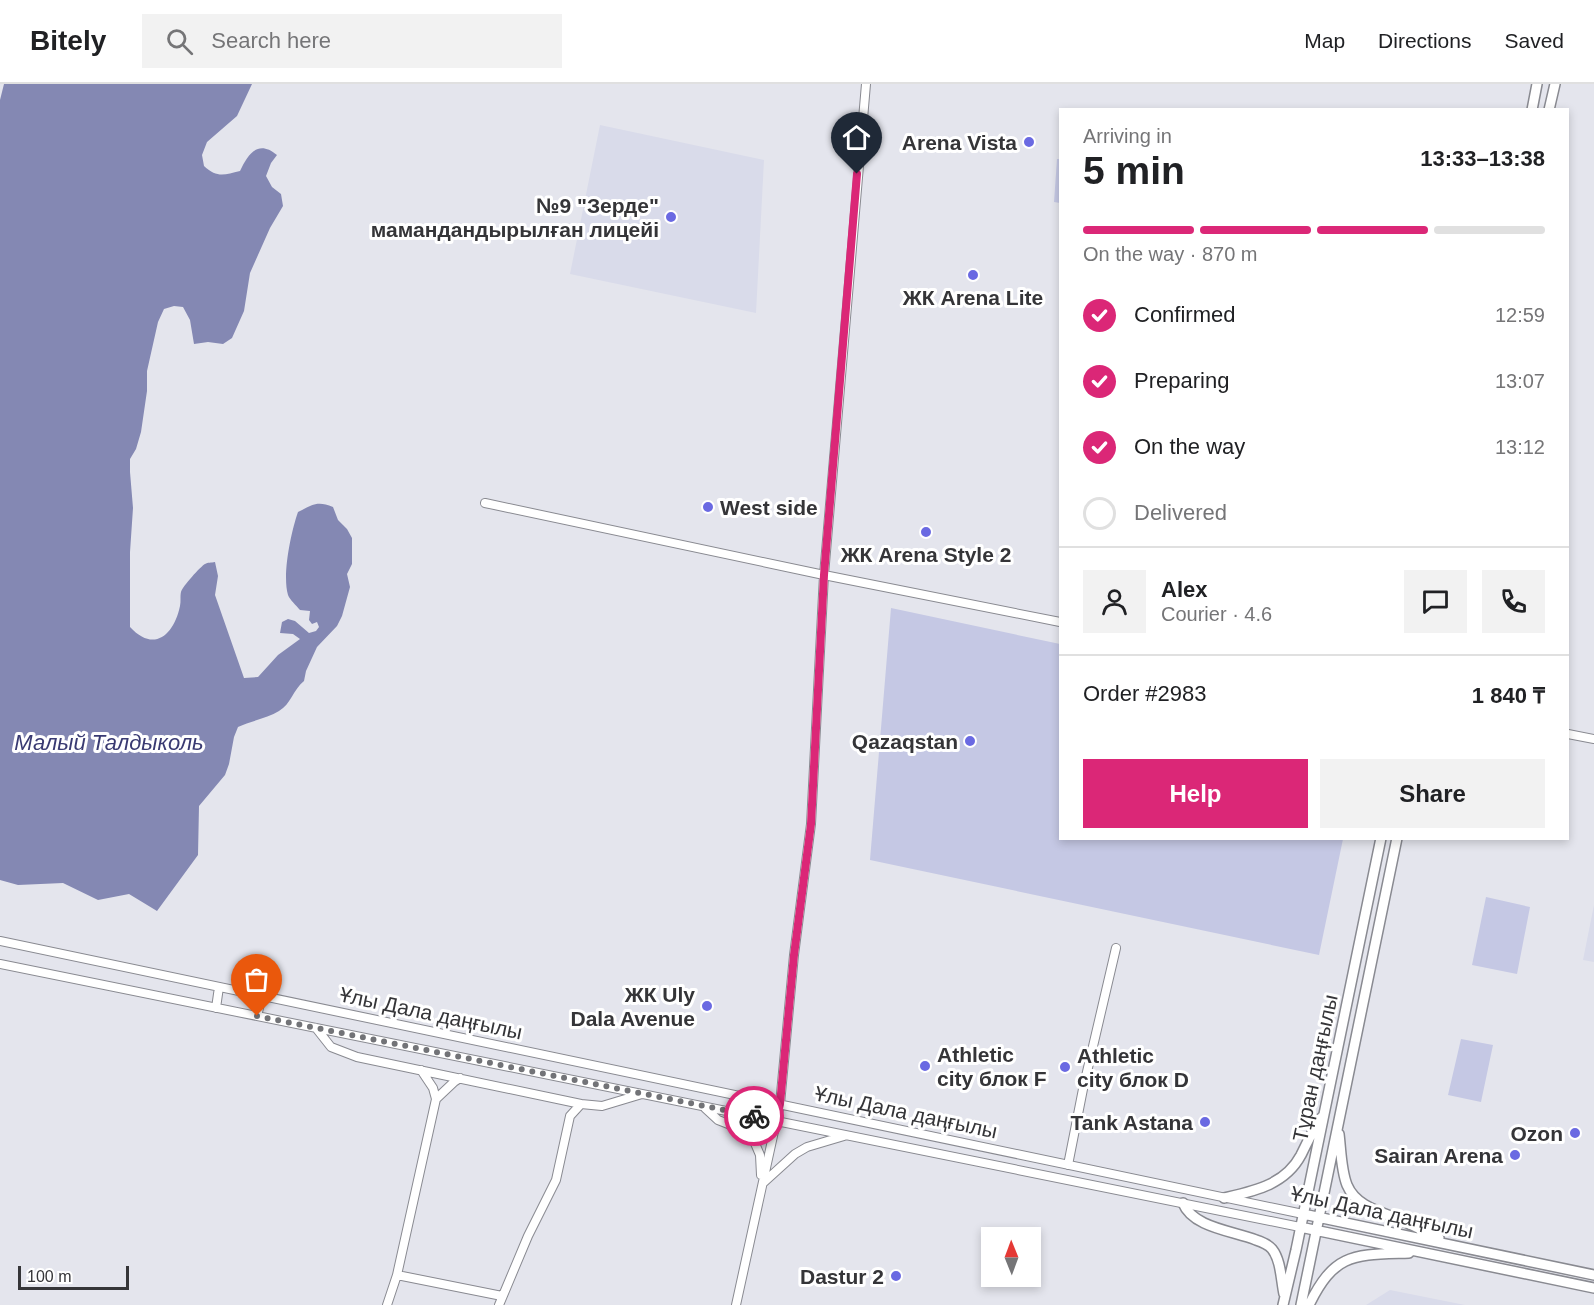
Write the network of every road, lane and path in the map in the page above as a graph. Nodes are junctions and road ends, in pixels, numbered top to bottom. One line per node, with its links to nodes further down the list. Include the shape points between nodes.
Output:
1 (866, 84): 7 (street)
2 (1537, 84): 4 (main road)
3 (1555, 84): 5 (main road)
4 (1532, 108)
5 (1549, 108)
6 (485, 503): 7 (street)
7 (824, 575): 8 (street); 26 (street, via 811,824)
8 (1059, 622)
9 (1569, 734): 10 (street)
10 (1594, 739)
11 (1381, 840): 28 (main road, Тұран даңғылы)
12 (1397, 840): 30 (main road, Тұран даңғылы)
13 (0, 941): 16 (street, Ұлы Дала даңғылы)
14 (1116, 948): 32 (street)
15 (0, 964): 18 (street, Ұлы Дала даңғылы)
16 (219, 987): 17 (street, Ұлы Дала даңғылы); 18 (street)
17 (262, 996): 19 (street); 26 (street, Ұлы Дала даңғылы)
18 (216, 1008): 19 (street, Ұлы Дала даңғылы)
19 (257, 1016): 20 (street, Ұлы Дала даңғылы)
20 (316, 1028): 21 (street, via 331,1047 357,1057); 23 (street, Ұлы Дала даңғылы)
21 (420, 1070): 22 (street); 24 (street)
22 (460, 1078): 24 (street); 25 (street)
23 (643, 1094): 25 (street, via 602,1106); 27 (street, Ұлы Дала даңғылы)
24 (436, 1099): 42 (street)
25 (581, 1104): 45 (street, via 570,1116 556,1180)
26 (780, 1104): 29 (street); 32 (street, Ұлы Дала даңғылы)
27 (704, 1107): 29 (street, Ұлы Дала даңғылы); 33 (street, via 754,1141 760,1155)
28 (1324, 1115): 34 (main road, via 1283,1177 1260,1190); 36 (main road, Тұран даңғылы)
29 (776, 1120): 31 (street, Ұлы Дала даңғылы); 33 (street)
30 (1338, 1126): 37 (main road, Тұран даңғылы); 40 (main road, via 1348,1187 1354,1196 1376,1211)
31 (848, 1135): 33 (street, via 807,1147); 35 (street, Ұлы Дала даңғылы)
32 (1068, 1165): 34 (street, Ұлы Дала даңғылы)
33 (761, 1184): 49 (street)
34 (1224, 1198): 36 (street, Ұлы Дала даңғылы)
35 (1183, 1203): 38 (street, Ұлы Дала даңғылы); 46 (main road, via 1200,1221 1271,1247)
36 (1303, 1214): 37 (main road, Ұлы Дала даңғылы); 38 (main road, Тұран даңғылы)
37 (1318, 1218): 39 (main road, Тұран даңғылы); 40 (main road, Ұлы Дала даңғылы)
38 (1300, 1227): 39 (main road, Ұлы Дала даңғылы); 46 (main road, Тұран даңғылы)
39 (1316, 1230): 41 (main road, Ұлы Дала даңғылы); 50 (main road)
40 (1455, 1246): 43 (main road, Ұлы Дала даңғылы)
41 (1424, 1252): 44 (main road, Ұлы Дала даңғылы); 51 (main road, via 1362,1255 1340,1263 1326,1275)
42 (397, 1275): 45 (street); 47 (street)
43 (1594, 1275)
44 (1594, 1288)
45 (502, 1296): 48 (street)
46 (1284, 1301)
47 (387, 1305)
48 (499, 1305)
49 (736, 1305)
50 (1301, 1305)
51 (1309, 1305)

